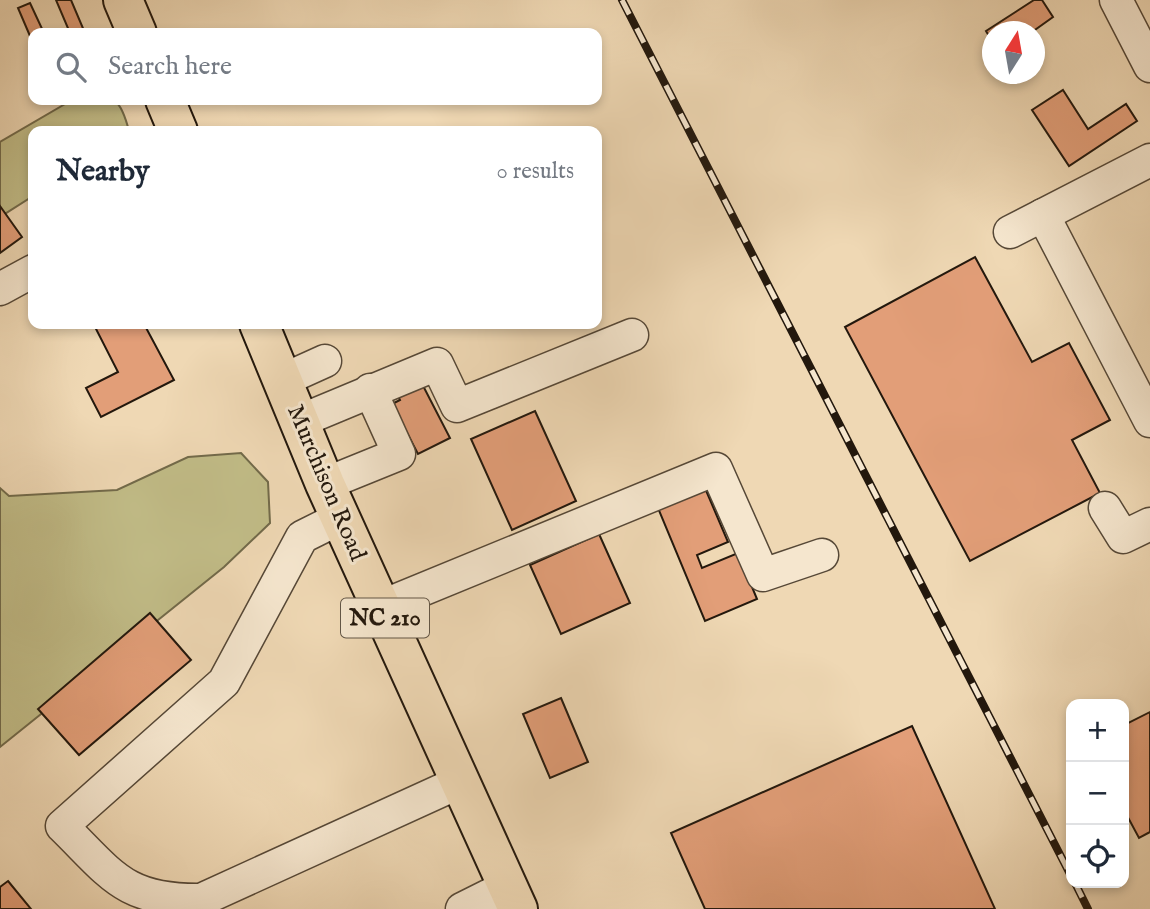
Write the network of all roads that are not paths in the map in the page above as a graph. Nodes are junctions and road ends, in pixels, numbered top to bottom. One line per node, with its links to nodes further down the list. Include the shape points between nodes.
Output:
1 (123, 0): 3 (main road)
2 (1116, 0): 4 (street)
3 (135, 28)
4 (1150, 66)
5 (167, 105): 6 (main road)
6 (176, 126)
7 (1150, 160): 8 (street)
8 (1043, 215): 9 (street); 18 (street)
9 (1010, 232)
10 (28, 274): 11 (street)
11 (0, 289)
12 (261, 329): 15 (main road, Murchison Road / NC 210)
13 (632, 335): 16 (street, via 457,405 437,363)
14 (325, 362): 15 (street)
15 (283, 380): 17 (main road, Murchison Road / NC 210)
16 (370, 390): 17 (street); 19 (street, via 399,454)
17 (300, 421): 19 (main road, Murchison Road / NC 210)
18 (1150, 421)
19 (332, 501): 23 (main road, Murchison Road / NC 210); 24 (street, via 303,537 223,682 62,827 103,869 134,892 201,900)
20 (1105, 508): 21 (street, via 1123,537)
21 (1150, 524)
22 (822, 555): 23 (street, via 763,575 716,469)
23 (380, 607): 24 (main road, Murchison Road / NC 210)
24 (462, 781): 25 (main road, Murchison Road / NC 210)
25 (513, 898): 26 (street)
26 (462, 909)

